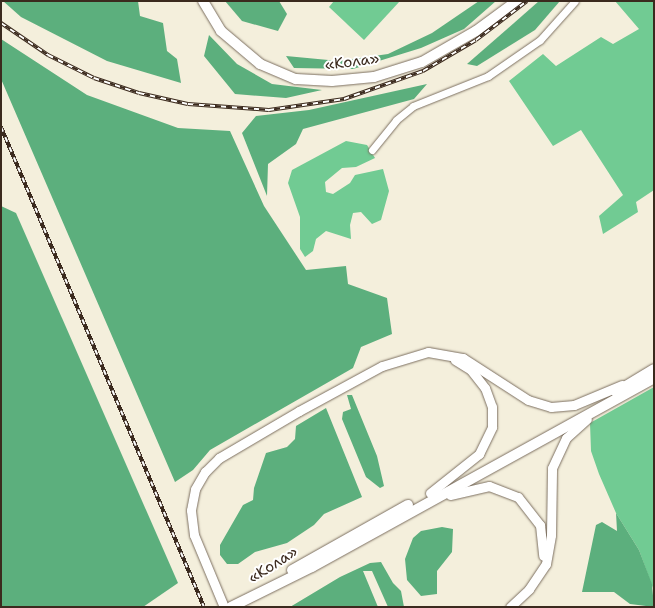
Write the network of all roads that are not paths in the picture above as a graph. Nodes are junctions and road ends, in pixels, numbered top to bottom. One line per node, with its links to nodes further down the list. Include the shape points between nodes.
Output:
1 (203, 1): 2 (highway, «Кола», via 221,31 260,64 296,79 332,81 374,77 422,62 476,32)
2 (517, 1)
3 (574, 1): 4 (street, via 540,40 488,76 413,106 396,120)
4 (372, 150)
5 (428, 352): 8 (main road, via 463,358 528,400 551,407 574,405); 9 (main road, via 453,359 471,370 486,388 492,417 489,437 479,454); 13 (main road, via 393,361 348,384 226,452 205,472 192,499 192,522)
6 (654, 369): 8 (highway, «Кола»)
7 (654, 378): 8 (highway, «Кола»)
8 (631, 386): 9 (highway, «Кола»); 10 (highway, «Кола»); 11 (main road, via 582,422 561,447 550,480 550,547)
9 (430, 493): 12 (highway, «Кола»)
10 (395, 521): 11 (main road, via 471,488 489,486 508,491 527,506 540,525 544,546); 12 (highway, «Кола»)
11 (540, 574): 15 (main road)
12 (251, 596): 14 (highway)
13 (224, 607)
14 (231, 607)
15 (510, 607)

